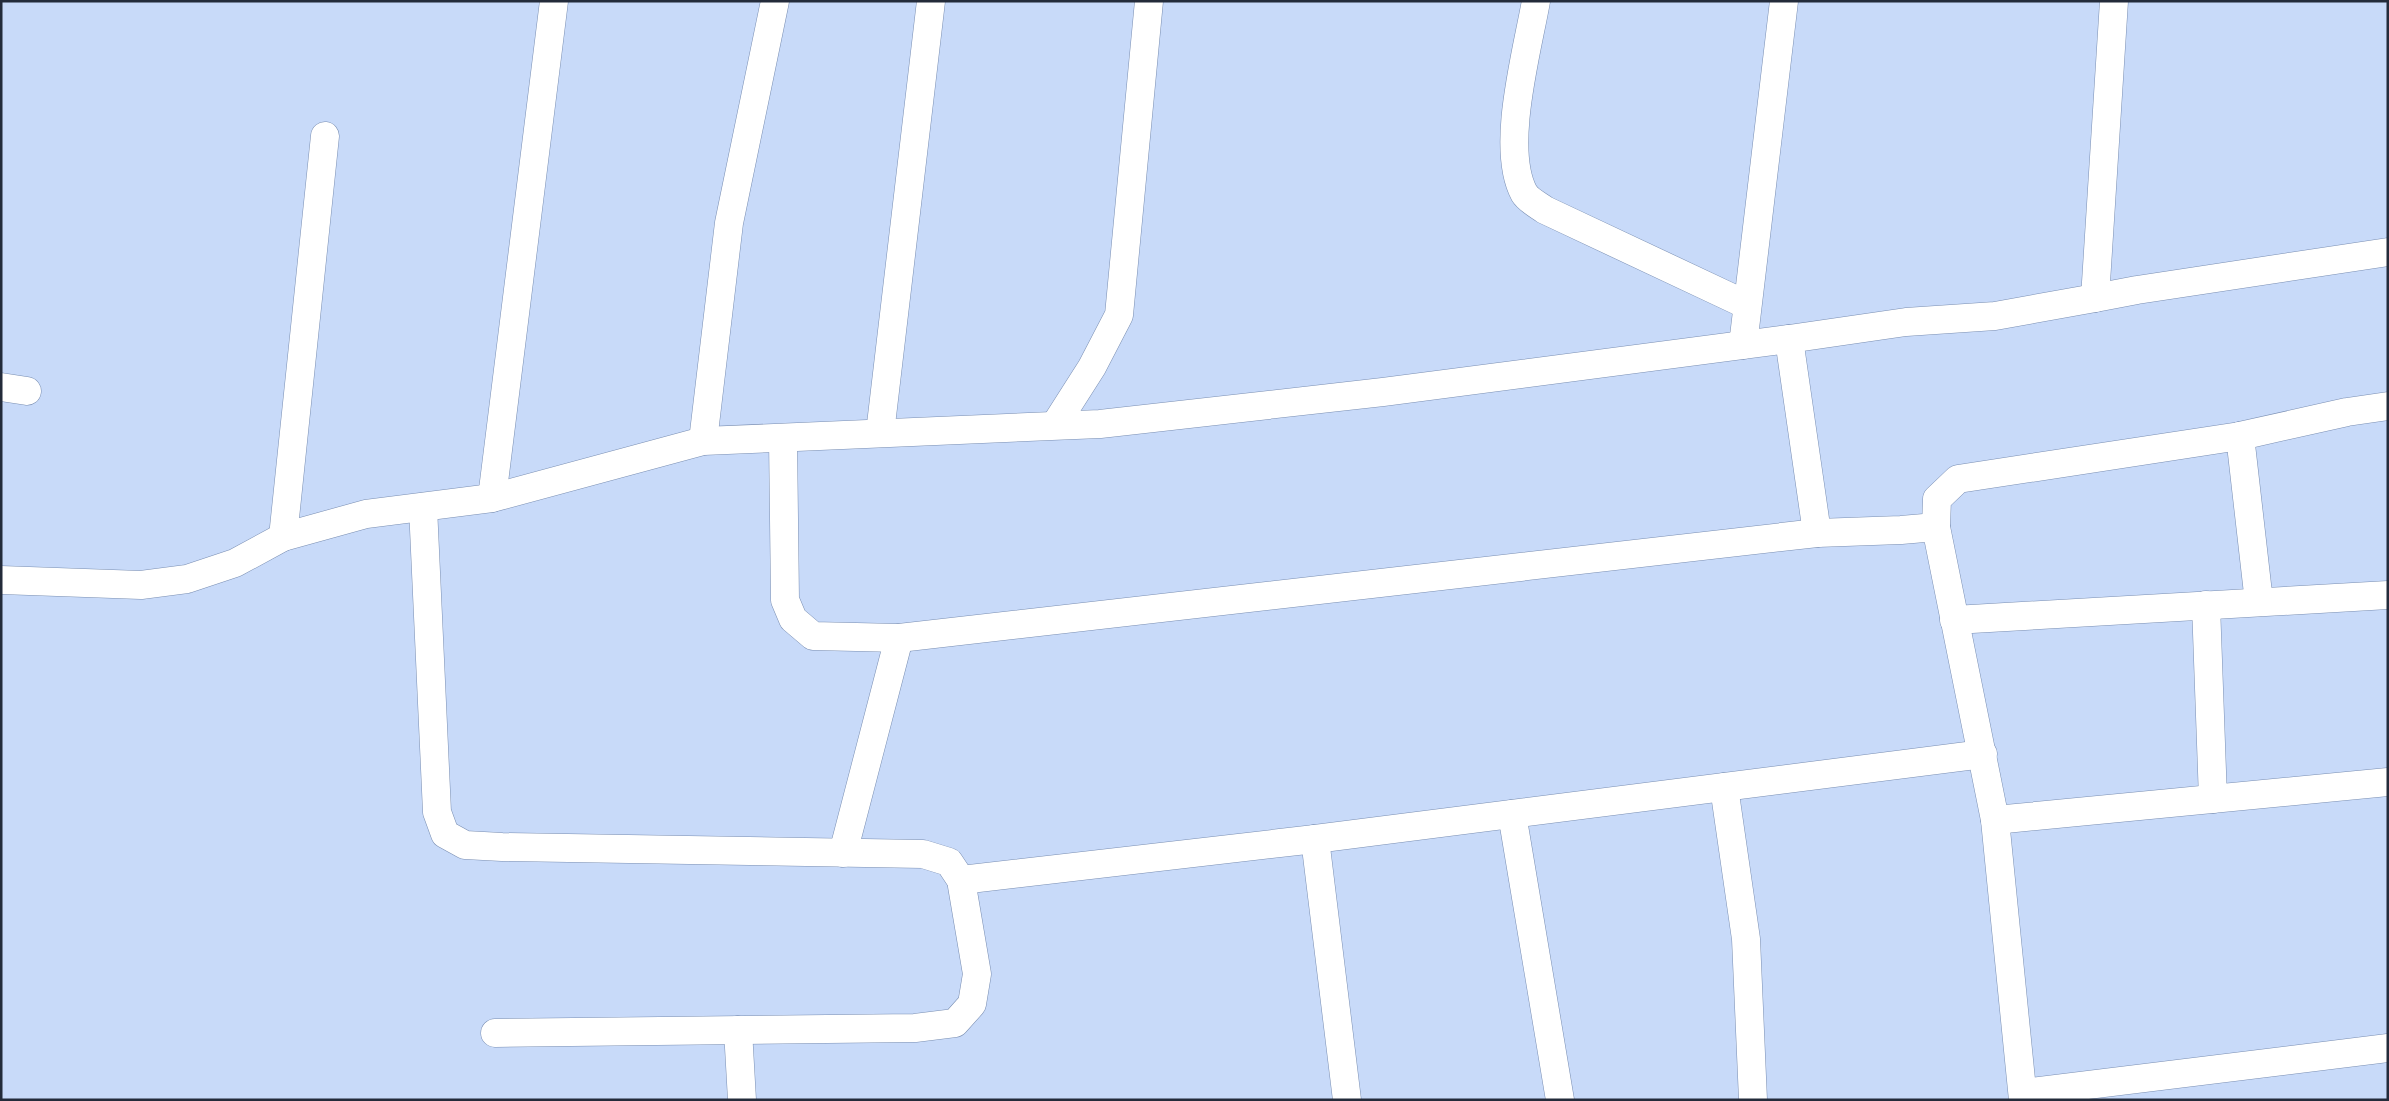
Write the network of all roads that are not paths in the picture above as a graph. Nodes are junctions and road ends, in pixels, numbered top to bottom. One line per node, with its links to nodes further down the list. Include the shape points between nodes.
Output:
1 (554, 1): 20 (street)
2 (775, 1): 19 (street, via 729,224)
3 (931, 1): 16 (street)
4 (1150, 1): 15 (street, via 1119,315 1092,367)
5 (1536, 1): 11 (street, via 1513,130 1516,174 1525,196 1545,210)
6 (1784, 1): 11 (street)
7 (2114, 1): 10 (street)
8 (325, 136): 24 (street)
9 (2388, 252): 10 (street)
10 (2095, 298): 12 (street, via 1995,316 1906,322)
11 (1747, 305): 13 (street)
12 (1789, 339): 13 (street); 23 (street)
13 (1743, 345): 15 (street, via 1383,392 1100,424)
14 (2388, 406): 17 (street)
15 (1055, 425): 16 (street)
16 (880, 433): 18 (street)
17 (2240, 436): 22 (street, via 1958,480 1937,499); 27 (street)
18 (783, 438): 19 (street); 30 (street, via 785,600 793,619 813,636)
19 (703, 441): 20 (street)
20 (492, 498): 21 (street)
21 (423, 507): 24 (street, via 366,514); 38 (street, via 437,812 445,834 465,845 502,847)
22 (1936, 526): 23 (street); 29 (street)
23 (1817, 533): 30 (street)
24 (283, 537): 25 (street, via 235,563 187,579 141,585)
25 (1, 580)
26 (2388, 595): 27 (street)
27 (2258, 602): 28 (street)
28 (2206, 605): 29 (street); 34 (street)
29 (1954, 620): 31 (street)
30 (899, 638): 38 (street)
31 (1983, 754): 33 (street); 36 (street)
32 (2388, 782): 34 (street)
33 (1724, 787): 35 (street); 47 (street, via 1746,939)
34 (2213, 799): 36 (street)
35 (1512, 814): 37 (street); 46 (street)
36 (1995, 820): 43 (street)
37 (1315, 839): 39 (street); 45 (street)
38 (843, 853): 39 (street, via 923,854 948,862)
39 (961, 880): 40 (street, via 977,974 972,1004 956,1023 915,1028)
40 (738, 1030): 41 (street); 44 (street)
41 (495, 1033)
42 (2388, 1048): 43 (street)
43 (2023, 1097)
44 (742, 1100)
45 (1347, 1100)
46 (1560, 1100)
47 (1753, 1100)

